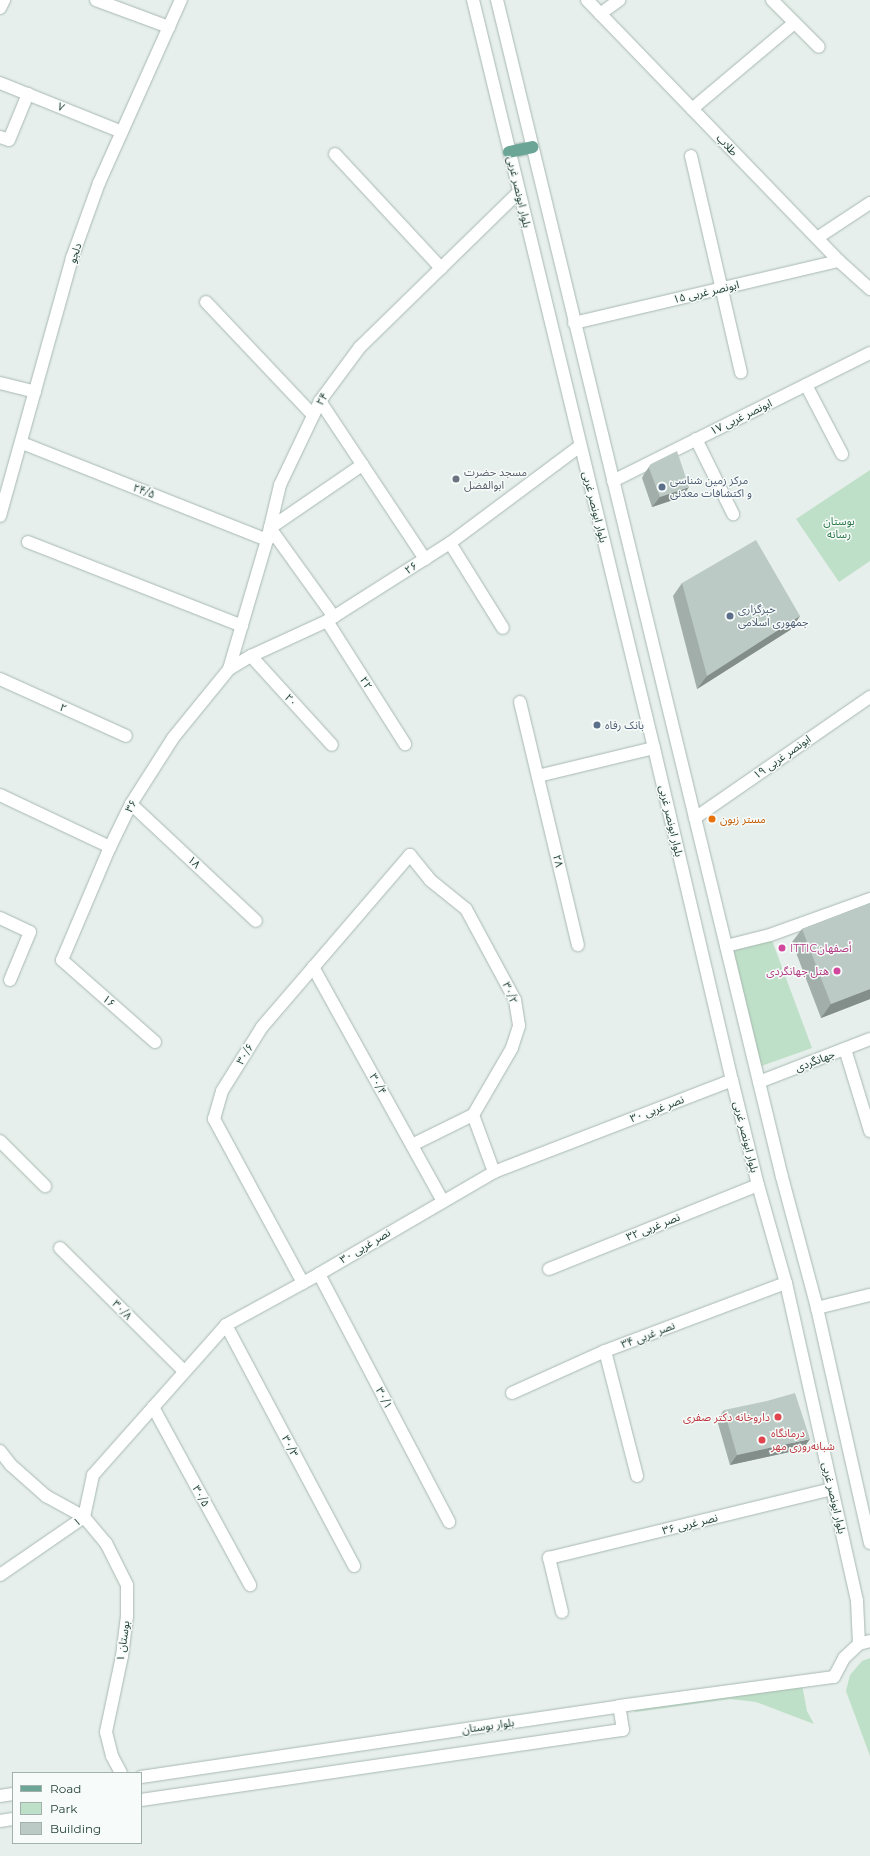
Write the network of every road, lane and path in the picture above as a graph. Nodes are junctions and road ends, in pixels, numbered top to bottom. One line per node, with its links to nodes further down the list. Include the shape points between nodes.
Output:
1 (4, 0): 9 (street)
2 (96, 0): 12 (street)
3 (181, 0): 12 (street, دلجو)
4 (473, 0): 20 (street, بلوار ابونصر غربی)
5 (497, 0): 19 (street, بلوار ابونصر غربی)
6 (587, 0): 10 (street, طلاب)
7 (619, 0): 10 (street)
8 (772, 0): 11 (street)
9 (0, 8)
10 (600, 14): 16 (street, طلاب)
11 (794, 22): 13 (street); 16 (street)
12 (169, 27): 17 (street, دلجو)
13 (819, 47)
14 (0, 83): 15 (street, ۷)
15 (28, 94): 17 (street, ۷); 18 (street, via 9,140)
16 (692, 109): 25 (street, طلاب)
17 (122, 132): 36 (street, دلجو, via 99,183 72,258)
18 (0, 137)
19 (532, 147): 20 (main road); 31 (street, بلوار ابونصر غربی)
20 (509, 152): 23 (street, بلوار ابونصر غربی)
21 (335, 154): 27 (street)
22 (691, 156): 28 (street)
23 (519, 192): 27 (street, ۲۴); 41 (street, بلوار ابونصر غربی)
24 (870, 203): 25 (street)
25 (817, 238): 26 (street, طلاب)
26 (839, 261): 28 (street, ابونصر غربی ۱۵); 29 (street, طلاب)
27 (441, 268): 37 (street, ۲۴, via 360,346)
28 (721, 288): 31 (street, ابونصر غربی ۱۵); 33 (street)
29 (870, 289)
30 (206, 302): 38 (street)
31 (574, 323): 44 (street, بلوار ابونصر غربی)
32 (870, 353): 35 (street, ابونصر غربی ۱۷)
33 (741, 372)
34 (0, 383): 36 (street)
35 (806, 385): 39 (street, ابونصر غربی ۱۷); 42 (street)
36 (35, 392): 40 (street, دلجو)
37 (320, 401): 38 (street, ۲۴); 43 (street)
38 (313, 415): 47 (street, ۲۴, via 280,485)
39 (696, 439): 44 (street, ابونصر غربی ۱۷); 45 (street)
40 (22, 443): 46 (street, دلجو); 47 (street, ۲۴/۵)
41 (580, 446): 49 (street, ۲۶); 62 (street, بلوار ابونصر غربی)
42 (842, 454)
43 (362, 466): 47 (street); 50 (street)
44 (613, 480): 66 (street, بلوار ابونصر غربی)
45 (733, 514)
46 (0, 516)
47 (269, 534): 51 (street, ۲۲); 52 (street, ۲۴)
48 (28, 542): 52 (street)
49 (450, 543): 50 (street, ۲۶); 53 (street)
50 (425, 559): 51 (street, ۲۶)
51 (331, 619): 54 (street, ۲۶); 60 (street, ۲۲)
52 (242, 626): 55 (street, ۲۴)
53 (503, 628)
54 (251, 656): 55 (street, ۲۶); 61 (street, ۲۰)
55 (229, 668): 65 (street, ۳۶, via 173,738)
56 (0, 679): 59 (street, ۲)
57 (870, 697): 66 (street, ابونصر غربی ۱۹)
58 (520, 702): 63 (street, ۲۸)
59 (126, 736)
60 (405, 744)
61 (332, 745)
62 (654, 748): 63 (street); 80 (street, بلوار ابونصر غربی)
63 (538, 776): 72 (street, ۲۸)
64 (0, 795): 67 (street)
65 (131, 804): 67 (street, ۳۶); 71 (street, ۱۸)
66 (695, 818): 73 (street, بلوار ابونصر غربی)
67 (110, 847): 74 (street, ۳۶)
68 (410, 854): 75 (street, ۳۰/۶); 82 (street, ۳۰/۲, via 430,880 466,909 515,1000 519,1026 512,1048)
69 (870, 899): 73 (street, via 770,935)
70 (0, 918): 76 (street, via 30,932)
71 (256, 921)
72 (578, 945)
73 (726, 946): 81 (street, بلوار ابونصر غربی)
74 (62, 960): 78 (street, ۱۶)
75 (313, 967): 85 (street, ۳۰/۴); 93 (street, ۳۰/۶, via 262,1027 222,1091 214,1119)
76 (10, 980)
77 (870, 1039): 79 (street, جهانگردی)
78 (155, 1042)
79 (846, 1049): 81 (street, جهانگردی); 83 (street)
80 (732, 1080): 86 (street, نصر غربی ۳۰); 87 (street, بلوار ابونصر غربی)
81 (759, 1082): 96 (street, بلوار ابونصر غربی)
82 (473, 1115): 85 (street); 86 (street)
83 (870, 1132)
84 (0, 1141): 88 (street)
85 (412, 1145): 89 (street, ۳۰/۴)
86 (494, 1172): 89 (street, نصر غربی ۳۰)
87 (758, 1185): 91 (street, نصر غربی ۳۲); 94 (street, بلوار ابونصر غربی)
88 (45, 1186)
89 (442, 1200): 92 (street, نصر غربی ۳۰)
90 (60, 1248): 99 (street, ۳۰/۸)
91 (549, 1269)
92 (319, 1274): 93 (street, نصر غربی ۳۰); 106 (street, ۳۰/۱)
93 (303, 1282): 97 (street, نصر غربی ۳۰)
94 (786, 1283): 98 (street, نصر غربی ۳۴); 104 (street, بلوار ابونصر غربی)
95 (870, 1295): 96 (street)
96 (817, 1308): 107 (street, بلوار ابونصر غربی)
97 (226, 1325): 99 (street, نصر غربی ۳۰); 108 (street, ۳۰/۳)
98 (605, 1351): 100 (street, نصر غربی ۳۴); 103 (street)
99 (184, 1371): 101 (street, نصر غربی ۳۰)
100 (512, 1393)
101 (153, 1407): 105 (street, نصر غربی ۳۰, via 93,1475); 110 (street, ۳۰/۵)
102 (0, 1451): 105 (street, ۱, via 11,1465 46,1496)
103 (637, 1476)
104 (832, 1489): 111 (street, نصر غربی ۳۶, via 549,1558); 112 (street, بلوار ابونصر غربی)
105 (84, 1517): 109 (street, ۱); 114 (street, بوستان ۱, via 106,1543 127,1585 127,1616 122,1656 106,1732 112,1756)
106 (449, 1522)
107 (870, 1543)
108 (354, 1566)
109 (0, 1575)
110 (250, 1585)
111 (562, 1612)
112 (865, 1642): 113 (street, بلوار بوستان, via 844,1658 834,1677)
113 (619, 1706): 115 (street, بلوار بوستان); 118 (street, بلوار بوستان, via 623,1730)
114 (120, 1772)
115 (142, 1777)
116 (12, 1794): 117 (street)
117 (0, 1796)
118 (142, 1800)
119 (12, 1819): 120 (street)
120 (0, 1821)

